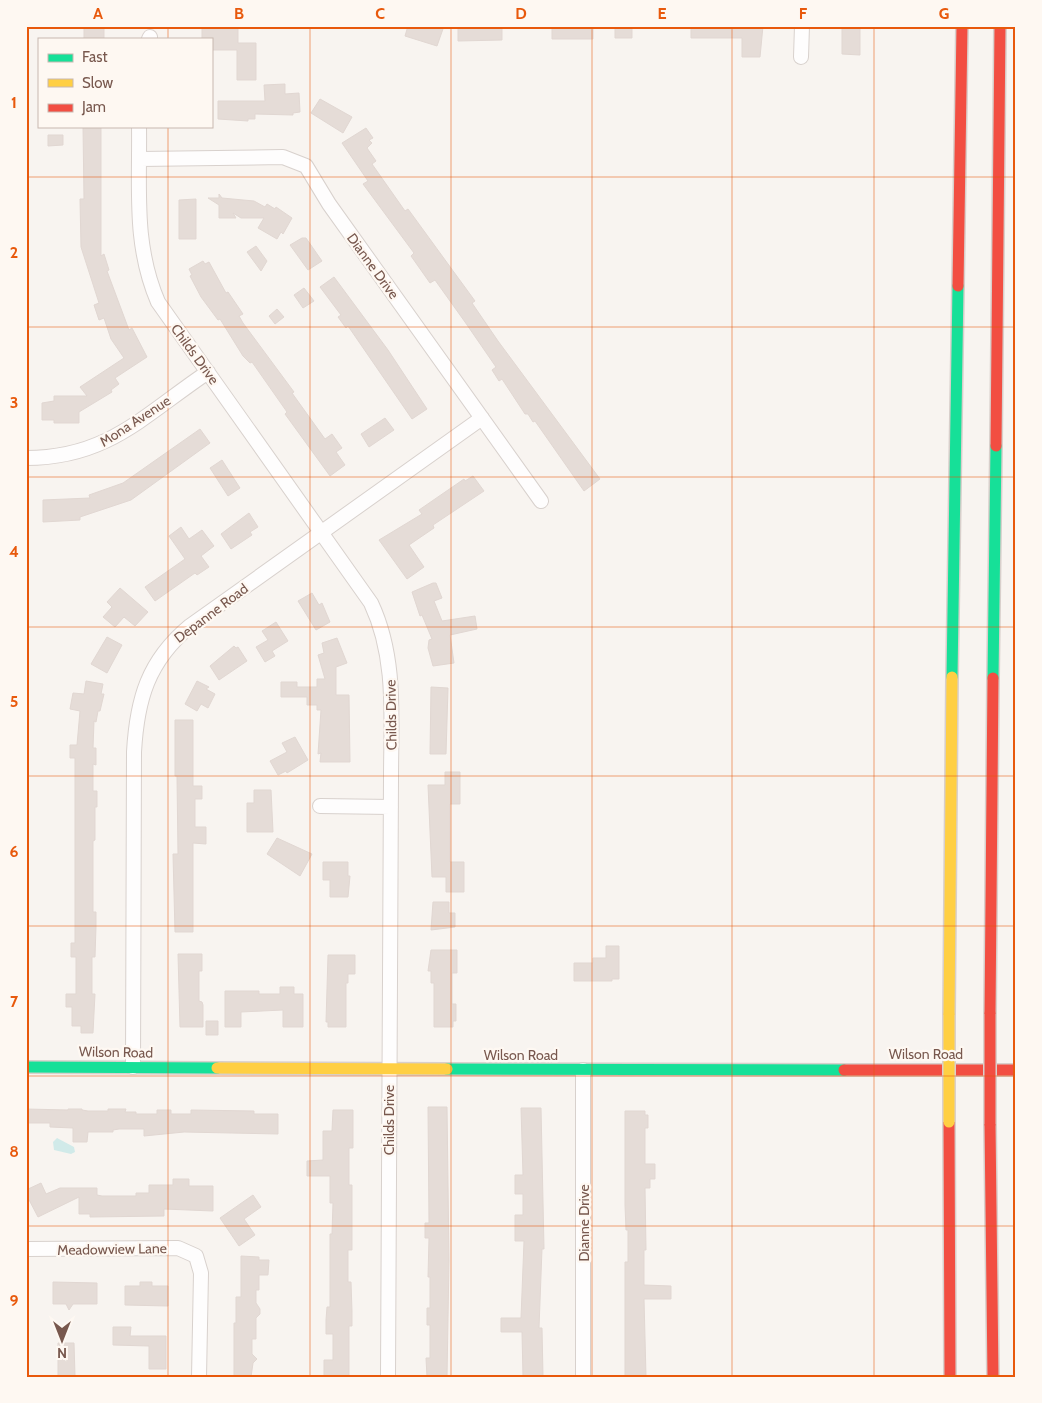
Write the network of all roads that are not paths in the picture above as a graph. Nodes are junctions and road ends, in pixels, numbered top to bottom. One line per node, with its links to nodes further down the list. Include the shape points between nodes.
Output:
1 (802, 26): 4 (street)
2 (962, 26): 23 (main road, bridge, via 949,825)
3 (1000, 26): 24 (main road, bridge, via 990,1014)
4 (801, 57)
5 (140, 128): 6 (street, Childs Drive)
6 (140, 159): 7 (street, Childs Drive, via 140,240 149,278 158,302); 8 (street, Dianne Drive, via 284,157 306,166 326,200)
7 (208, 372): 9 (street, Mona Avenue, via 108,441 64,456); 11 (street, Childs Drive)
8 (482, 418): 10 (street, Dianne Drive); 11 (street, Depanne Road)
9 (26, 458)
10 (541, 501)
11 (322, 532): 13 (street, Childs Drive, via 371,603 385,642 391,687); 15 (street, Depanne Road, via 174,639 157,662 140,700 134,752)
12 (320, 806): 13 (street)
13 (391, 807): 16 (street, Childs Drive)
14 (26, 1067): 15 (main road, Wilson Road)
15 (133, 1067): 16 (main road, Wilson Road)
16 (390, 1069): 17 (main road, Wilson Road); 21 (street, Childs Drive)
17 (584, 1070): 18 (main road, Wilson Road); 22 (street, Dianne Drive)
18 (1016, 1070)
19 (26, 1249): 20 (street, Meadowview Lane, via 178,1248 196,1256 201,1273)
20 (199, 1377)
21 (388, 1377)
22 (583, 1377)
23 (950, 1377)
24 (993, 1377)

